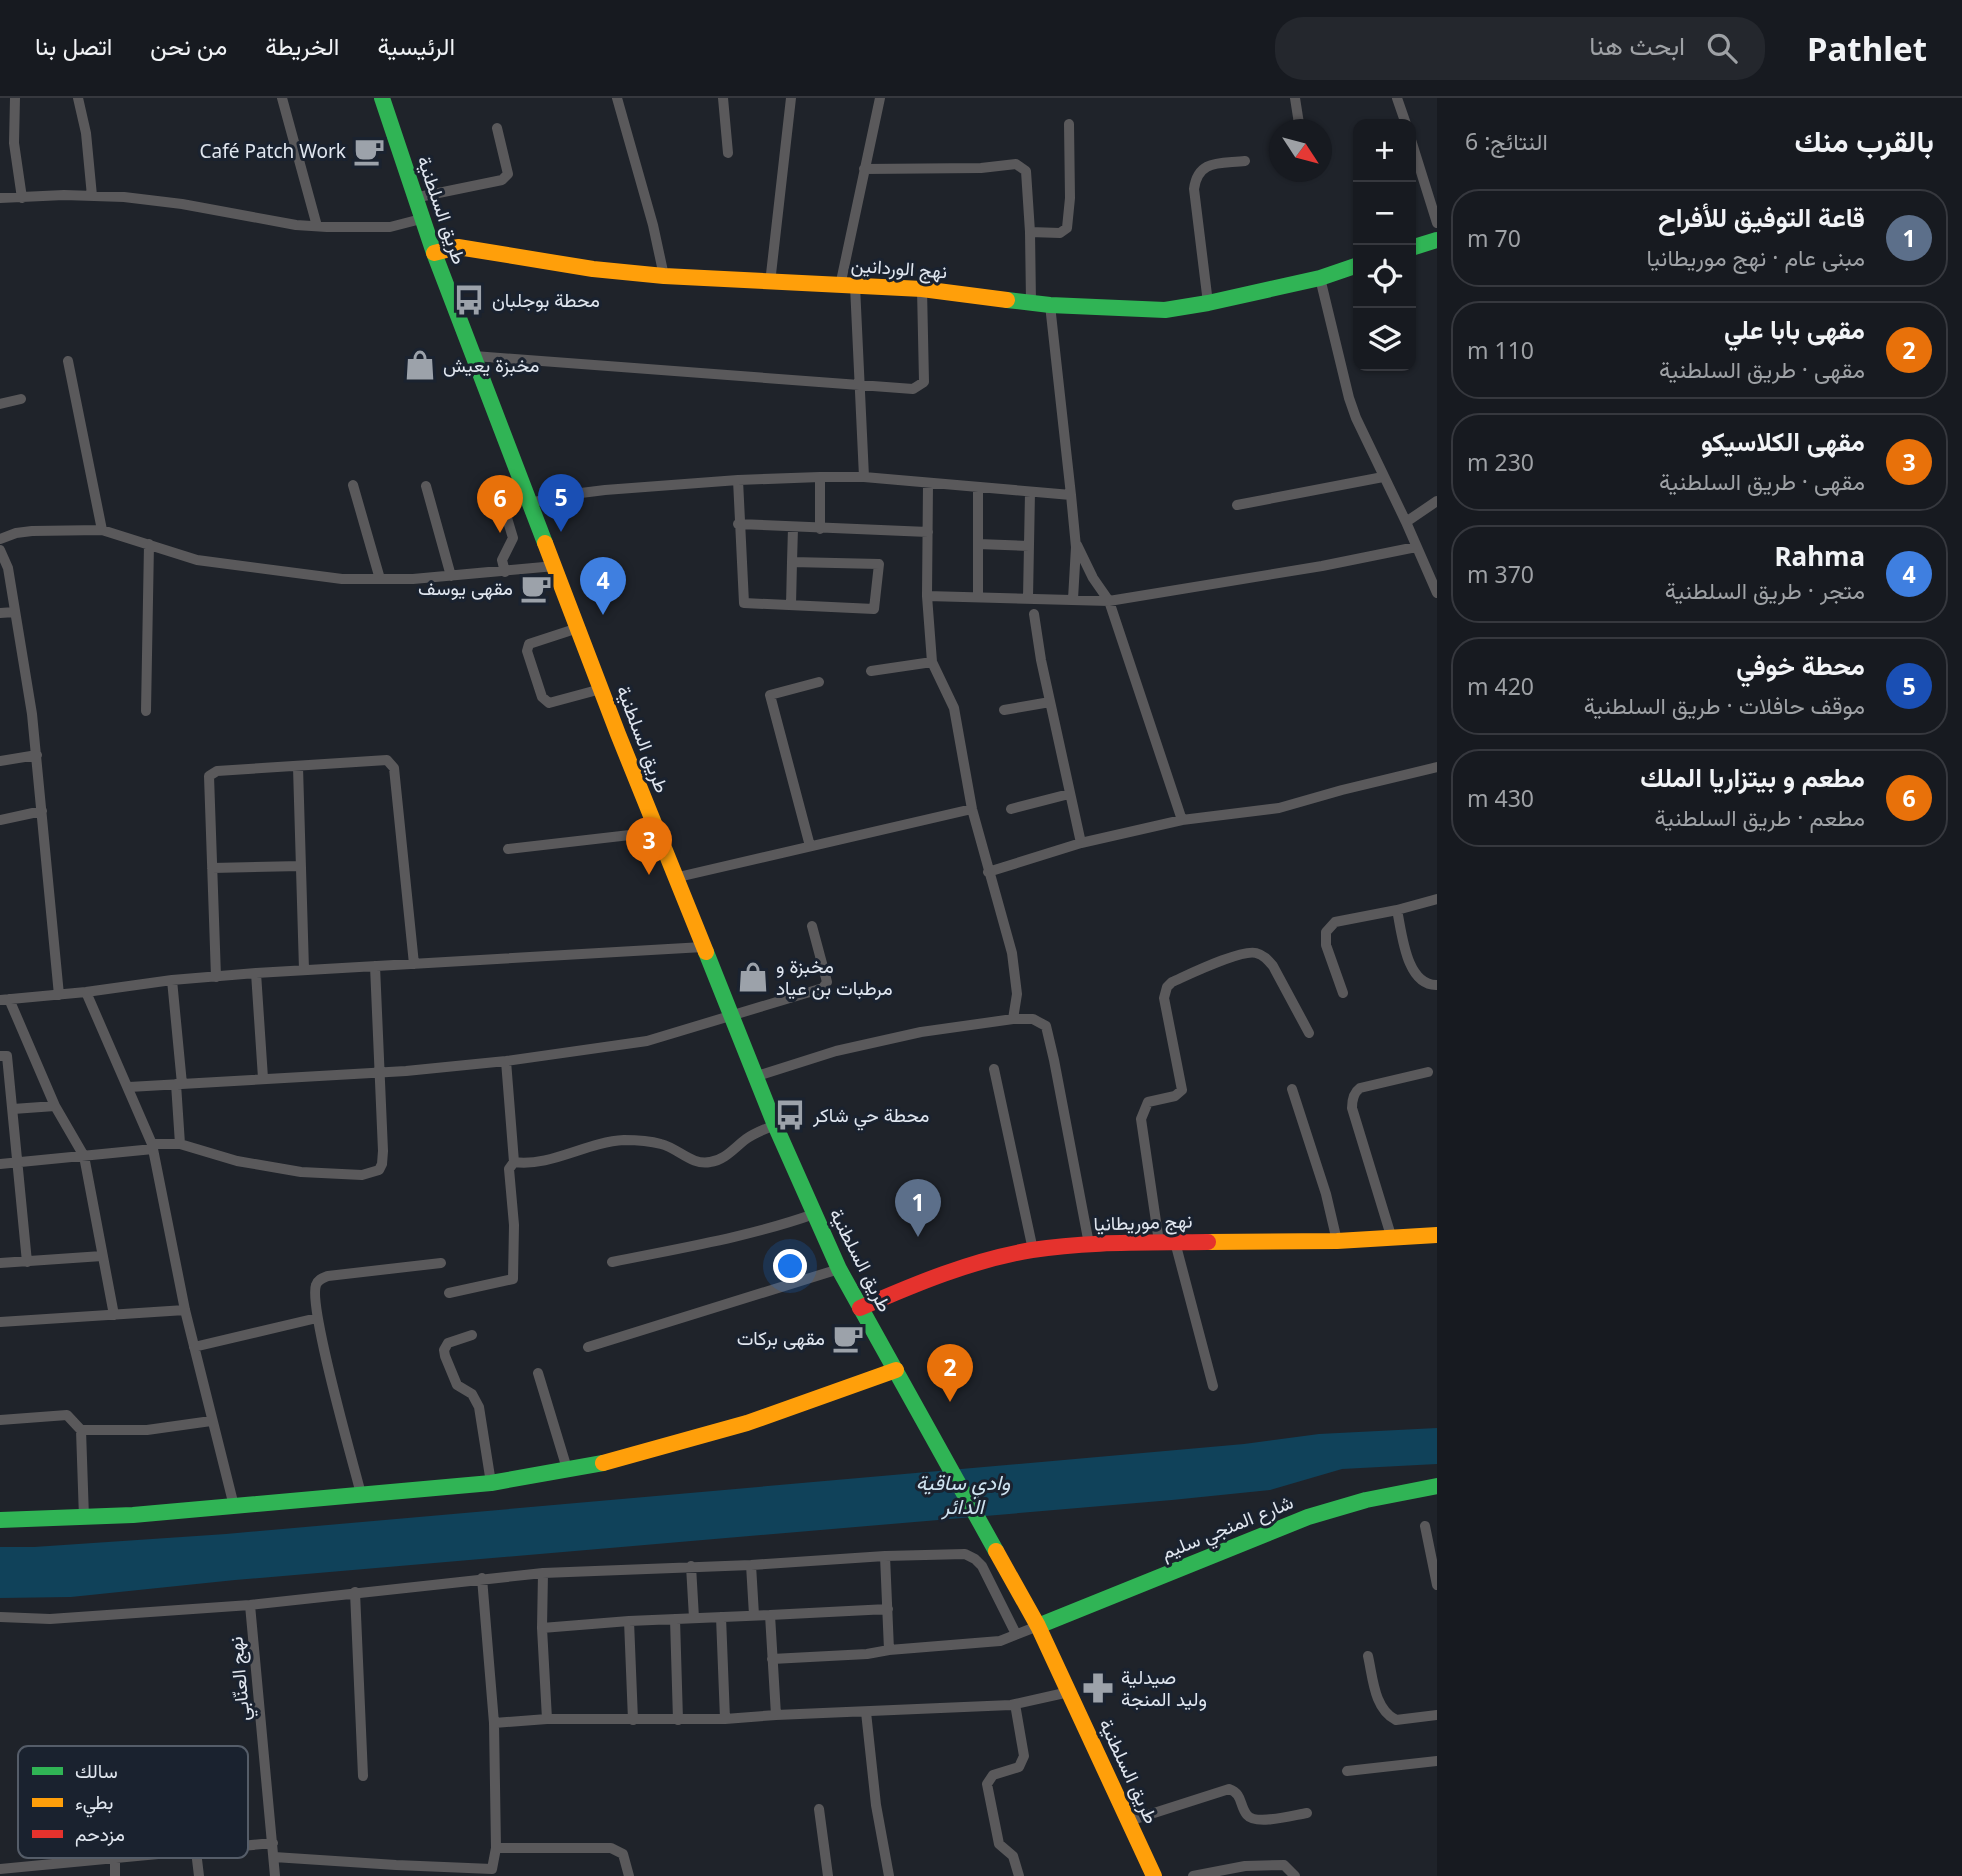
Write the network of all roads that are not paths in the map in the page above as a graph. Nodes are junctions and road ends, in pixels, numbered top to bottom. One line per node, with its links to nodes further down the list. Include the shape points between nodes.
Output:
1 (15, 98): 21 (street, via 14,143)
2 (78, 98): 19 (street)
3 (282, 98): 25 (street)
4 (382, 98): 22 (main road, طريق السلطنية)
5 (617, 98): 31 (street)
6 (723, 98): 15 (street)
7 (791, 98): 33 (street)
8 (880, 98): 18 (street)
9 (1295, 98): 11 (street)
10 (1398, 98): 12 (street)
11 (1298, 119)
12 (1404, 119)
13 (1069, 124): 26 (street, via 1067,228 1060,233)
14 (497, 128): 22 (street, via 508,174 502,180)
15 (728, 153)
16 (1416, 156): 24 (street)
17 (1245, 161): 37 (street, via 1212,164 1196,177)
18 (864, 169): 26 (street, via 981,168 1016,163 1026,172); 34 (street)
19 (92, 196): 21 (street); 25 (street, via 182,204)
20 (0, 198): 21 (street)
21 (22, 198)
22 (414, 198): 23 (main road, طريق السلطنية)
23 (421, 219): 25 (street, via 390,227); 29 (main road, طريق السلطنية)
24 (1437, 223)
25 (317, 226)
26 (1030, 232): 36 (street)
27 (1437, 240): 28 (main road)
28 (1416, 246)
29 (434, 253): 31 (main road, نهج الوردانين, via 458,247); 39 (main road, طريق السلطنية)
30 (1353, 267): 32 (main road, نهج الوردانين)
31 (664, 276): 33 (main road, نهج الوردانين)
32 (1320, 278): 37 (main road, نهج الوردانين); 46 (street, via 1349,398)
33 (770, 282): 34 (main road, نهج الوردانين)
34 (847, 286): 35 (main road, نهج الوردانين); 41 (street)
35 (922, 289): 36 (main road, نهج الوردانين); 41 (street, via 924,382 913,389)
36 (1031, 302): 38 (main road, نهج الوردانين)
37 (1208, 303): 38 (main road, نهج الوردانين, via 1165,310)
38 (1050, 305): 53 (street)
39 (474, 356): 41 (street); 55 (main road, طريق السلطنية)
40 (68, 360): 62 (street)
41 (859, 383): 45 (street)
42 (21, 399): 43 (street)
43 (0, 404)
44 (820, 477): 45 (street); 47 (street); 61 (street)
45 (864, 477): 48 (street)
46 (1383, 477): 56 (street); 58 (street)
47 (737, 480): 55 (street, via 605,490); 59 (street)
48 (928, 484): 51 (street); 63 (street)
49 (353, 485): 75 (street)
50 (426, 486): 74 (street)
51 (978, 488): 52 (street); 67 (street)
52 (1030, 492): 53 (street); 68 (street)
53 (1071, 495): 65 (street)
54 (1437, 501): 58 (street)
55 (531, 503): 72 (main road, طريق السلطنية)
56 (1237, 505)
57 (504, 508): 73 (street, via 513,538 502,560)
58 (1406, 522): 69 (street)
59 (738, 524): 60 (street); 82 (street, via 744,603)
60 (793, 528): 61 (street); 71 (street)
61 (820, 529): 63 (street)
62 (102, 530): 64 (street, via 24,532); 66 (street)
63 (928, 532): 77 (street)
64 (0, 540)
65 (1075, 541): 80 (street); 81 (street)
66 (149, 544): 75 (street, via 222,565); 93 (street)
67 (978, 544): 68 (street); 78 (street)
68 (1029, 546): 79 (street)
69 (1416, 547): 76 (street); 81 (street)
70 (0, 550): 83 (street, via 8,568)
71 (792, 562): 82 (street); 82 (street, via 879,564 874,609)
72 (555, 566): 73 (street); 86 (main road, طريق السلطنية)
73 (505, 572): 74 (street)
74 (451, 576): 75 (street)
75 (380, 579)
76 (1437, 593)
77 (927, 596): 78 (street); 87 (street)
78 (978, 597): 79 (street)
79 (1028, 597): 80 (street)
80 (1073, 599): 81 (street)
81 (1109, 601): 103 (street)
82 (791, 605)
83 (15, 612): 84 (street); 94 (street)
84 (0, 613)
85 (1034, 614): 91 (street)
86 (578, 628): 90 (main road, طريق السلطنية); 90 (street, via 529,644 527,652 542,697 549,703)
87 (932, 662): 88 (street); 99 (street, via 954,708)
88 (871, 671)
89 (818, 682): 106 (street, via 769,695)
90 (601, 689): 104 (main road, طريق السلطنية)
91 (1050, 702): 92 (street); 98 (street)
92 (1004, 710)
93 (146, 711)
94 (37, 755): 95 (street); 101 (street)
95 (0, 761)
96 (298, 767): 108 (street); 109 (street, via 217,771 209,776); 116 (street, via 387,760 394,768)
97 (1437, 767): 103 (street, via 1279,808)
98 (1069, 794): 100 (street); 105 (street)
99 (972, 809): 106 (street); 110 (street)
100 (1011, 809)
101 (42, 811): 102 (street); 125 (street)
102 (0, 820)
103 (1182, 820): 105 (street)
104 (656, 832): 107 (street); 111 (main road, طريق السلطنية)
105 (1081, 843): 110 (street)
106 (810, 846): 111 (street)
107 (508, 849)
108 (301, 866): 109 (street); 118 (street)
109 (212, 868): 120 (street)
110 (988, 872): 128 (street, via 1012,953 1017,994)
111 (674, 878): 115 (main road, طريق السلطنية)
112 (1437, 899): 113 (street)
113 (1397, 910): 122 (street, via 1411,967 1424,983); 124 (street, via 1335,922 1326,932)
114 (812, 926): 127 (street, via 827,982 823,988)
115 (703, 947): 116 (street); 127 (main road, طريق السلطنية)
116 (414, 964): 117 (street)
117 (375, 966): 118 (street); 135 (street)
118 (304, 971): 119 (street)
119 (256, 974): 120 (street); 137 (street)
120 (216, 977): 121 (street)
121 (172, 980): 123 (street); 138 (street)
122 (1437, 985)
123 (86, 992): 125 (street); 139 (street)
124 (1343, 993)
125 (59, 995): 126 (street)
126 (4, 999): 130 (street)
127 (730, 1016): 132 (street, via 647,1041); 136 (main road, طريق السلطنية)
128 (1013, 1019): 136 (street, via 921,1032 836,1051); 155 (street, via 1034,1019 1046,1026)
129 (1309, 1033): 154 (street, via 1273,966 1255,953 1246,952 1167,987 1164,998 1182,1090 1148,1102 1141,1119)
130 (28, 1046): 131 (street); 141 (street)
131 (4, 1056): 142 (street)
132 (506, 1061): 135 (street); 148 (street)
133 (994, 1069): 156 (street)
134 (1428, 1072): 152 (street, via 1360,1088 1352,1101)
135 (381, 1073): 137 (street); 144 (street, via 382,1164 372,1174 301,1172 237,1161)
136 (754, 1077): 143 (main road, طريق السلطنية)
137 (263, 1078): 138 (street)
138 (179, 1084): 139 (street); 144 (street)
139 (129, 1087): 145 (street)
140 (1292, 1089): 153 (street)
141 (55, 1106): 142 (street); 146 (street)
142 (13, 1109): 147 (street)
143 (775, 1125): 148 (street, via 709,1163 662,1144 625,1140 597,1143 539,1161); 150 (main road, طريق السلطنية)
144 (180, 1144): 145 (street)
145 (152, 1146): 146 (street); 165 (street)
146 (84, 1156): 147 (street); 157 (street)
147 (18, 1161): 149 (street); 158 (street)
148 (514, 1162): 163 (street, via 509,1169 513,1279)
149 (0, 1164)
150 (814, 1214): 159 (street); 162 (main road, طريق السلطنية)
151 (1437, 1235): 152 (main road, نهج موريطانيا)
152 (1392, 1239): 153 (main road, نهج موريطانيا)
153 (1337, 1241): 154 (main road, نهج موريطانيا)
154 (1167, 1242): 155 (main road, نهج موريطانيا); 174 (street)
155 (1089, 1244): 156 (main road, نهج موريطانيا)
156 (1033, 1250): 164 (main road, نهج موريطانيا, via 925,1280)
157 (102, 1256): 158 (street); 166 (street)
158 (27, 1262): 160 (street)
159 (612, 1262)
160 (0, 1263)
161 (441, 1263): 167 (street, via 322,1278 315,1287)
162 (839, 1269): 164 (main road, طريق السلطنية); 171 (street)
163 (449, 1293)
164 (860, 1308): 172 (main road, طريق السلطنية)
165 (185, 1310): 166 (street); 170 (street)
166 (114, 1315): 168 (street)
167 (317, 1318): 170 (street); 181 (street)
168 (0, 1322)
169 (472, 1335): 179 (street, via 448,1343 444,1350 457,1385 472,1394 479,1407)
170 (194, 1347): 176 (street)
171 (588, 1347)
172 (896, 1370): 178 (main road, via 785,1411); 202 (main road, طريق السلطنية)
173 (538, 1373): 178 (street)
174 (1213, 1387)
175 (0, 1420): 177 (street, via 67,1415)
176 (211, 1421): 177 (street, via 147,1430); 182 (street)
177 (81, 1430): 183 (street)
178 (568, 1472): 179 (main road)
179 (491, 1483): 181 (main road)
180 (1437, 1486): 202 (main road, شارع المنجي سليم, via 1308,1517)
181 (361, 1494): 182 (main road)
182 (234, 1506): 183 (main road)
183 (84, 1518): 184 (main road)
184 (0, 1520)
185 (1425, 1526): 191 (street)
186 (885, 1556): 187 (street); 194 (street); 204 (street, via 965,1554 975,1559)
187 (751, 1565): 188 (street); 195 (street)
188 (691, 1566): 189 (street); 200 (street)
189 (543, 1573): 190 (street); 203 (street)
190 (482, 1578): 192 (street); 217 (street)
191 (1437, 1585)
192 (355, 1592): 193 (street); 220 (street)
193 (250, 1605): 197 (street, via 50,1619); 224 (street, نهج العنّابي)
194 (888, 1609): 196 (street); 205 (street)
195 (754, 1615): 196 (street); 198 (street)
196 (771, 1615): 207 (street)
197 (0, 1617)
198 (721, 1617): 200 (street); 214 (street)
199 (675, 1619): 200 (street); 201 (street); 216 (street)
200 (694, 1619)
201 (629, 1621): 203 (street); 215 (street)
202 (1038, 1626): 204 (street); 208 (main road, طريق السلطنية)
203 (542, 1628): 213 (street)
204 (1016, 1634): 205 (street, via 1000,1641)
205 (889, 1650): 207 (street)
206 (1368, 1656): 212 (street, via 1384,1712 1396,1720)
207 (772, 1659): 211 (street)
208 (1069, 1692): 209 (street); 223 (main road, طريق السلطنية)
209 (1015, 1704): 210 (street); 239 (street, via 1024,1756 1019,1767 993,1775 987,1784 999,1844 1013,1856)
210 (866, 1712): 211 (street); 238 (street)
211 (776, 1715): 214 (street)
212 (1437, 1715)
213 (547, 1719): 215 (street); 217 (street)
214 (725, 1719): 216 (street)
215 (633, 1720): 216 (street)
216 (678, 1720)
217 (494, 1723): 226 (street)
218 (1437, 1761): 219 (street)
219 (1347, 1771)
220 (363, 1776)
221 (819, 1809): 237 (street)
222 (1307, 1813): 223 (street, via 1254,1819 1247,1815 1239,1795 1229,1789)
223 (1129, 1821): 240 (main road, طريق السلطنية)
224 (273, 1843): 225 (street); 227 (street, نهج العنّابي)
225 (248, 1846)
226 (496, 1848): 232 (street); 236 (street, via 611,1848 623,1854)
227 (274, 1857): 232 (street); 235 (street, نهج العنّابي)
228 (115, 1858): 231 (street); 233 (street)
229 (196, 1858): 234 (street)
230 (0, 1869): 231 (street)
231 (44, 1870)
232 (493, 1872)
233 (116, 1876)
234 (199, 1876)
235 (275, 1876)
236 (629, 1876)
237 (828, 1876)
238 (889, 1876)
239 (1019, 1876)
240 (1153, 1876)
241 (1193, 1876): 242 (street, via 1245,1866 1284,1865)
242 (1295, 1876)

